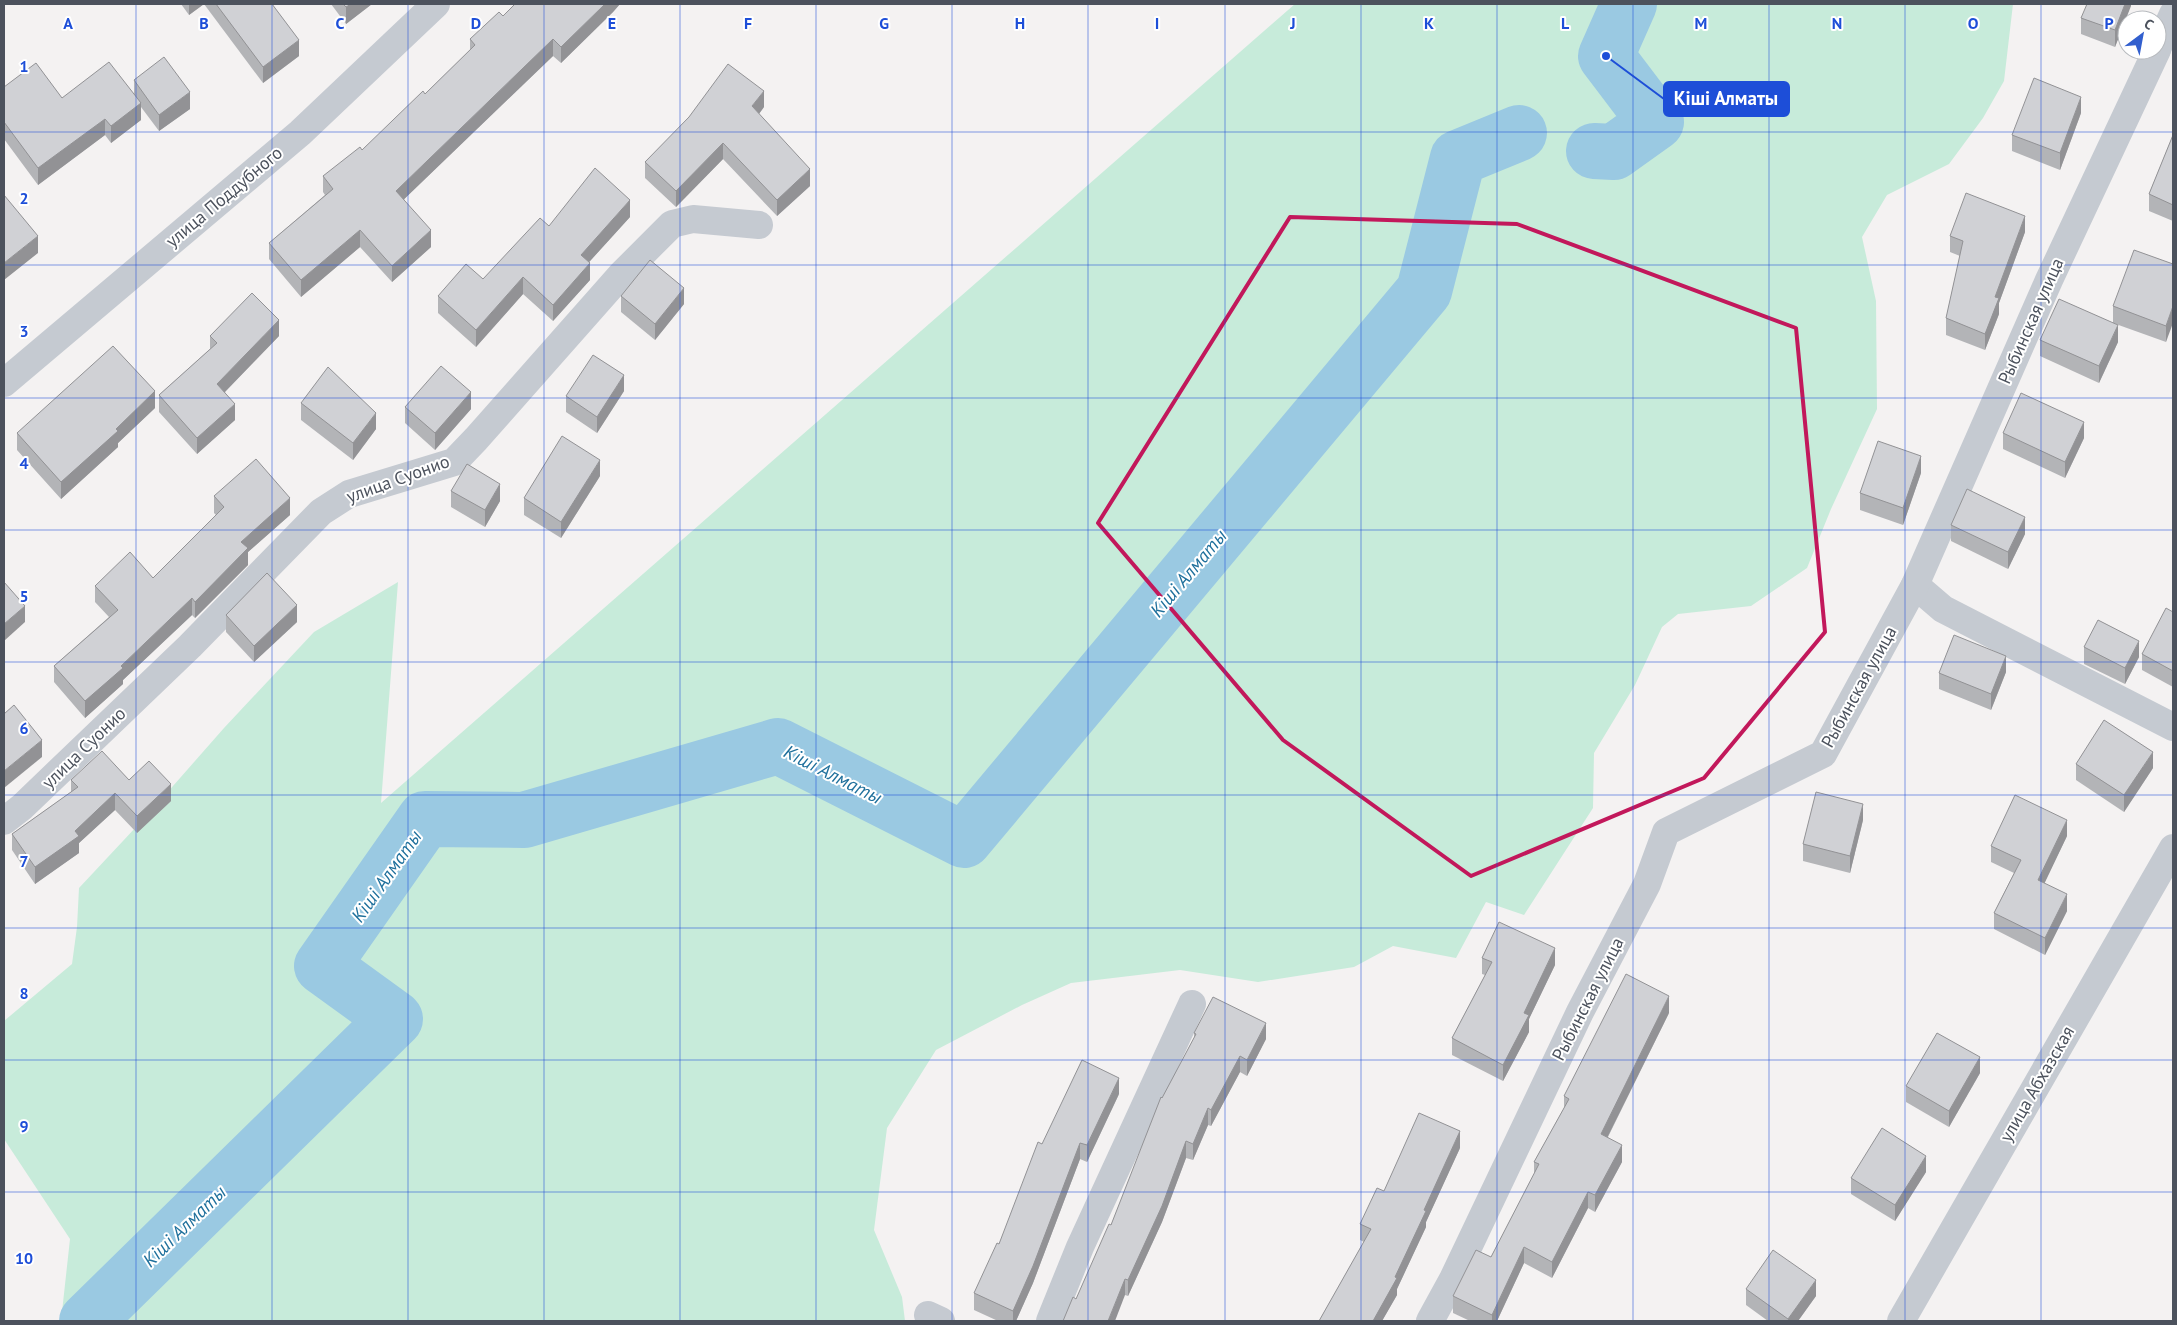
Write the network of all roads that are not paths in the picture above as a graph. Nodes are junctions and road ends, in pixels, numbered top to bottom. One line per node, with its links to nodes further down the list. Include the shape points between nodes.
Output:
1 (436, 4): 6 (street, улица Поддубного, via 300,133)
2 (2173, 14): 3 (street, Рыбинская улица)
3 (2167, 28)
4 (2152, 60): 7 (street, Рыбинская улица, via 2049,280)
5 (759, 225): 9 (street, улица Суонио, via 693,219 672,224 621,275 454,462 349,494 320,512 190,646)
6 (4, 383)
7 (1915, 585): 8 (street, via 1943,609); 13 (street, Рыбинская улица, via 1823,754 1666,832 1647,884 1580,1012)
8 (2173, 727)
9 (4, 821)
10 (2173, 848): 14 (street, улица Абхазская)
11 (1192, 1004): 12 (street, via 1080,1247)
12 (1050, 1321)
13 (1430, 1321)
14 (1902, 1321)

